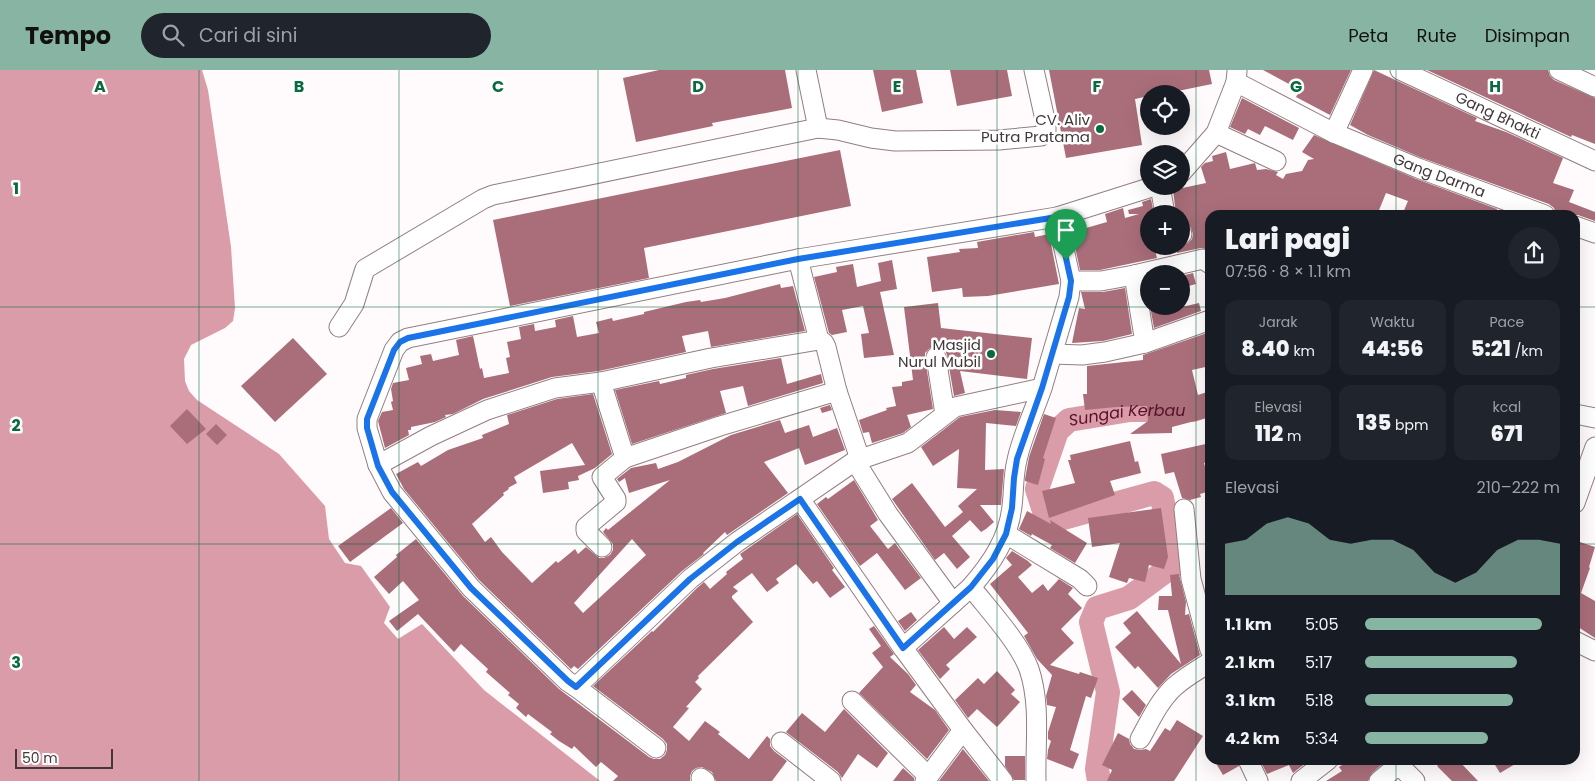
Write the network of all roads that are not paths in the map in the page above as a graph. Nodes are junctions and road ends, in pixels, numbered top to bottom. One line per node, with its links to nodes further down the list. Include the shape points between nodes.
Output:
1 (806, 70): 8 (street)
2 (1034, 70): 8 (street, via 1046,124 1046,131 1040,136 999,140 895,141)
3 (1363, 70): 10 (street)
4 (1400, 70): 12 (street, Gang Bhakti)
5 (1559, 70): 7 (street)
6 (1236, 76): 9 (street); 10 (street, Gang Darma)
7 (1595, 87)
8 (818, 128): 24 (street, via 483,199 365,268 354,304)
9 (1216, 133): 11 (street); 13 (street)
10 (1334, 133): 15 (street, Gang Darma)
11 (1276, 161)
12 (1595, 161)
13 (1190, 163)
14 (1140, 191): 16 (street)
15 (1531, 210)
16 (1057, 217): 19 (street); 22 (street)
17 (1580, 228): 18 (street)
18 (1595, 234)
19 (798, 259): 25 (street); 38 (street, via 416,336 400,342 367,419)
20 (1205, 260): 21 (street)
21 (1134, 275): 22 (street, via 1102,281); 26 (street)
22 (1071, 281): 27 (street)
23 (1205, 322): 26 (street)
24 (339, 327)
25 (819, 340): 29 (street, via 712,358); 31 (street, via 826,347)
26 (1145, 342): 27 (street, via 1105,352)
27 (1053, 354): 30 (street)
28 (936, 357): 32 (street)
29 (601, 382): 36 (street); 38 (street, via 555,388 486,410)
30 (1042, 388): 32 (street, via 965,404); 42 (street, via 1017,459)
31 (837, 392): 36 (street); 37 (street)
32 (945, 414): 37 (street, via 908,443)
33 (1580, 415): 34 (street)
34 (1595, 418)
35 (1595, 447): 39 (street)
36 (625, 458): 43 (street, via 602,477 616,502 586,527)
37 (858, 460): 40 (street); 46 (street, via 888,514)
38 (378, 466): 50 (street, via 392,492 471,588)
39 (1580, 485)
40 (800, 499): 48 (street); 50 (street, via 690,579)
41 (1184, 509): 47 (street, via 1191,579)
42 (1006, 534): 44 (street); 45 (street, via 993,559)
43 (602, 547)
44 (1087, 586)
45 (971, 587): 46 (street); 63 (street, via 1016,646 1028,668 1035,703)
46 (953, 603): 48 (street)
47 (1205, 631)
48 (903, 648): 52 (street)
49 (1205, 665): 53 (street, via 1165,697)
50 (576, 687): 55 (street)
51 (852, 701): 60 (street)
52 (963, 730): 60 (street); 62 (street)
53 (1140, 739)
54 (781, 742): 61 (street)
55 (656, 748)
56 (1250, 765): 64 (street)
57 (1322, 765): 65 (street)
58 (1399, 765): 66 (street)
59 (1405, 765): 67 (street)
60 (927, 778)
61 (831, 781)
62 (1003, 781)
63 (1036, 781)
64 (1258, 781)
65 (1301, 781)
66 (1380, 781)
67 (1415, 781)

